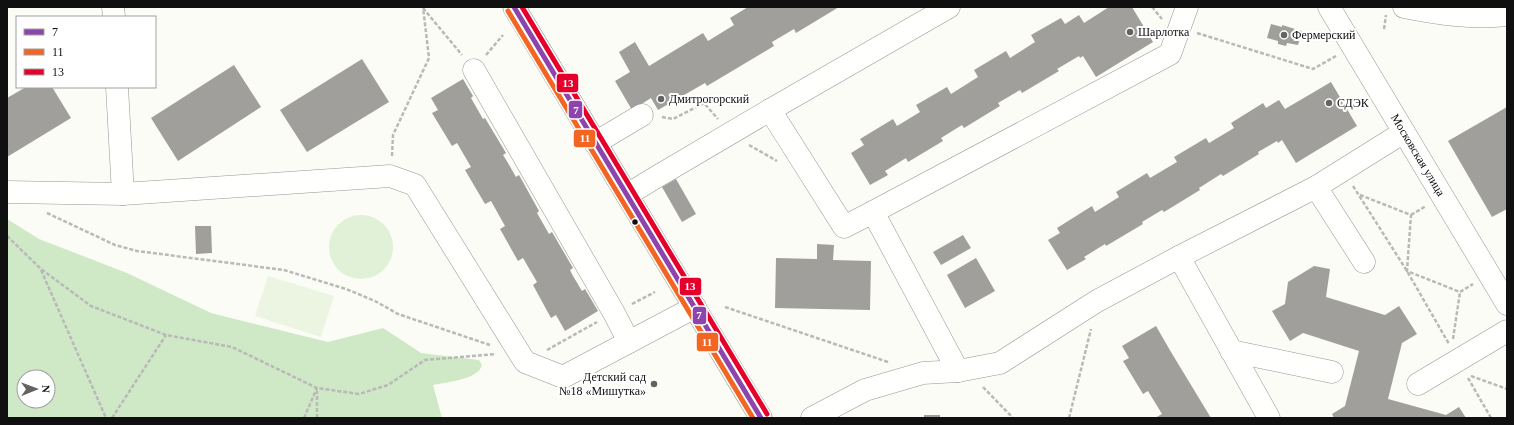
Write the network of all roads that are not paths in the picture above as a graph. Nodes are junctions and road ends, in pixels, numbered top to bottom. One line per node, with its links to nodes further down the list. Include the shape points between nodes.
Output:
1 (514, 7): 12 (main road)
2 (949, 7): 9 (street)
3 (1187, 7): 17 (street, via 1170,54)
4 (1330, 7): 11 (street, Московская улица)
5 (1404, 7): 6 (street, via 1444,15)
6 (1507, 15)
7 (474, 70): 23 (street)
8 (117, 88): 15 (street)
9 (770, 110): 16 (street); 17 (street, via 844,227)
10 (642, 115): 12 (street)
11 (1404, 132): 13 (street); 20 (street, Московская улица)
12 (595, 143): 16 (main road)
13 (1316, 187): 18 (street); 19 (street)
14 (7, 192): 15 (street)
15 (123, 194): 23 (street, via 390,176 415,185 525,362 563,377)
16 (627, 195): 21 (main road)
17 (873, 212): 25 (street)
18 (1179, 257): 24 (street); 25 (street, via 1097,301 1000,362)
19 (1364, 262)
20 (1507, 304)
21 (695, 307): 23 (street); 28 (main road)
22 (1507, 331): 27 (street)
23 (629, 342)
24 (1231, 351): 26 (street); 30 (street)
25 (958, 371): 29 (street, via 923,373 865,390)
26 (1332, 372)
27 (1418, 384)
28 (761, 418)
29 (812, 418)
30 (1269, 418)

